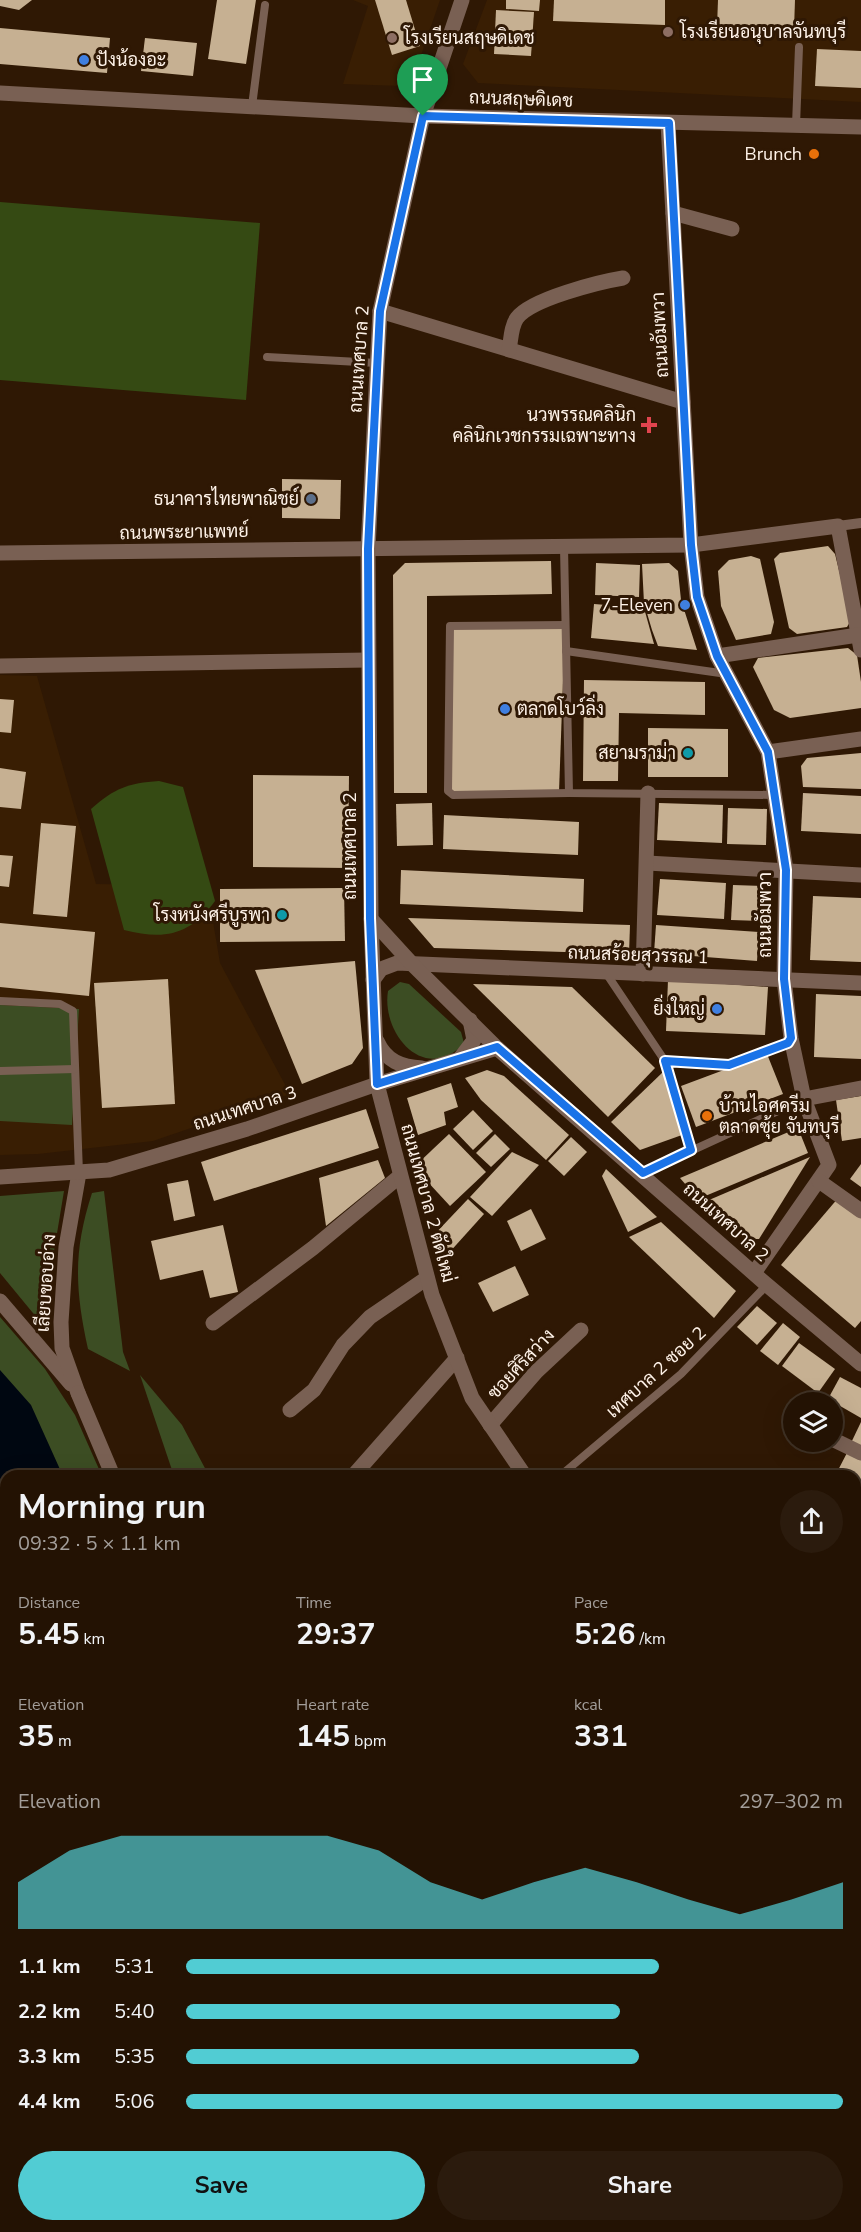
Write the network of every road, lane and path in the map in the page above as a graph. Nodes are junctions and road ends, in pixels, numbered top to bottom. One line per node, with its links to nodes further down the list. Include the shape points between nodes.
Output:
1 (462, 0): 6 (street, ถนนเทศบาล 2)
2 (265, 5): 5 (lane)
3 (799, 47): 8 (lane)
4 (0, 93): 5 (street, ถนนสฤษดิเดช)
5 (252, 106): 6 (street, ถนนสฤษดิเดช)
6 (423, 116): 7 (street, ถนนสฤษดิเดช); 13 (street, ถนนเทศบาล 2)
7 (669, 123): 8 (street, ถนนสฤษดิเดช); 10 (street, ถนนอัมพวา)
8 (796, 125): 9 (street, ถนนสฤษดิเดช)
9 (861, 127)
10 (673, 213): 11 (street); 17 (street, ถนนอัมพวา)
11 (732, 229)
12 (623, 278): 14 (street, via 582,287 522,312 514,324)
13 (380, 311): 14 (street); 16 (street, ถนนเทศบาล 2)
14 (509, 350): 17 (street)
15 (267, 357): 16 (lane)
16 (377, 363): 22 (street, ถนนเทศบาล 2)
17 (684, 402): 20 (street, ถนนอัมพวา)
18 (861, 523): 19 (street)
19 (838, 526): 20 (street); 25 (street)
20 (691, 545): 21 (street); 28 (street, ถนนอัมพวา, via 697,597)
21 (564, 546): 22 (street); 24 (lane)
22 (368, 549): 23 (street, ถนนพระยาแพทย์); 29 (street, ถนนเทศบาล 2)
23 (0, 553)
24 (564, 625): 27 (lane); 34 (lane, via 450,626 448,791 453,795)
25 (858, 635): 26 (street); 28 (street)
26 (861, 650)
27 (566, 651): 31 (lane); 34 (lane)
28 (717, 656): 31 (street, ถนนอัมพวา)
29 (368, 660): 30 (street); 40 (street, ถนนเทศบาล 2)
30 (0, 666)
31 (727, 674): 33 (street, ถนนอัมพวา)
32 (861, 740): 33 (street)
33 (768, 752): 36 (street, ถนนอัมพวา)
34 (569, 793): 35 (lane)
35 (648, 793): 36 (lane); 37 (street)
36 (775, 795): 38 (street, ถนนอัมพวา)
37 (647, 863): 38 (street); 43 (street)
38 (786, 870): 39 (street); 44 (street, ถนนอัมพวา)
39 (861, 875)
40 (370, 918): 41 (street, ถนนเทศบาล 2); 45 (street, ถนนเทศบาล 2 ตัดใหม่)
41 (414, 966): 42 (street, ถนนสร้อยสุวรรณ 1); 45 (street, via 389,965); 48 (street, ถนนเทศบาล 2)
42 (606, 973): 43 (street, ถนนสร้อยสุวรรณ 1); 53 (lane)
43 (643, 974): 44 (street, ถนนสร้อยสุวรรณ 1)
44 (784, 979): 46 (street, ถนนสร้อยสุวรรณ 1); 49 (street, ถนนอัมพวา)
45 (373, 980): 50 (street, ถนนเทศบาล 2 ตัดใหม่)
46 (861, 983)
47 (0, 1000): 55 (lane, via 60,1004 73,1011)
48 (470, 1020): 51 (street, ถนนเทศบาล 2); 52 (street, via 474,1040)
49 (791, 1038): 53 (lane, via 788,1043 729,1065); 59 (street, ถนนอัมพวา)
50 (377, 1041): 54 (street, via 393,1062); 57 (street, ถนนเทศบาล 2 ตัดใหม่)
51 (497, 1047): 52 (street, ถนนเทศบาล 3); 62 (street, ถนนเทศบาล 2)
52 (462, 1057): 54 (street, ถนนเทศบาล 3)
53 (665, 1061): 60 (lane)
54 (428, 1068): 57 (street, ถนนเทศบาล 3)
55 (75, 1069): 56 (lane); 61 (lane)
56 (0, 1071)
57 (377, 1084): 61 (street, ถนนเทศบาล 3, via 235,1133 109,1170); 63 (street, ถนนเทศบาล 2 ตัดใหม่)
58 (861, 1088): 59 (street)
59 (804, 1099): 60 (lane); 65 (street, ถนนอัมพวา, via 829,1165)
60 (691, 1150): 62 (lane)
61 (79, 1173): 64 (street, ถนนเทศบาล 3); 75 (street, เลียบขอบอ่าง, via 66,1247 60,1322 62,1348)
62 (643, 1173): 67 (street, ถนนเทศบาล 2)
63 (400, 1176): 68 (street, ถนนเทศบาล 2 ตัดใหม่); 71 (street)
64 (0, 1177)
65 (819, 1181): 66 (street); 67 (street, ถนนอัมพวา)
66 (861, 1211)
67 (754, 1273): 69 (street, ถนนเทศบาล 2)
68 (427, 1278): 73 (street, ถนนเทศบาล 2 ตัดใหม่); 76 (street, via 370,1317 343,1345 314,1390)
69 (767, 1285): 74 (street, ถนนเทศบาล 2); 83 (lane, เทศบาล 2 ซอย 2, via 681,1374)
70 (0, 1301): 75 (street)
71 (213, 1323)
72 (581, 1330): 77 (street, ซอยศิริสว่าง, via 536,1372)
73 (457, 1358): 77 (street, ถนนเทศบาล 2 ตัดใหม่, via 472,1398); 81 (street)
74 (861, 1364)
75 (78, 1393): 80 (street)
76 (291, 1410)
77 (490, 1425): 82 (street, ถนนเทศบาล 2 ตัดใหม่)
78 (843, 1444): 79 (street)
79 (861, 1453)
80 (110, 1470)
81 (358, 1470)
82 (521, 1470)
83 (567, 1470)

